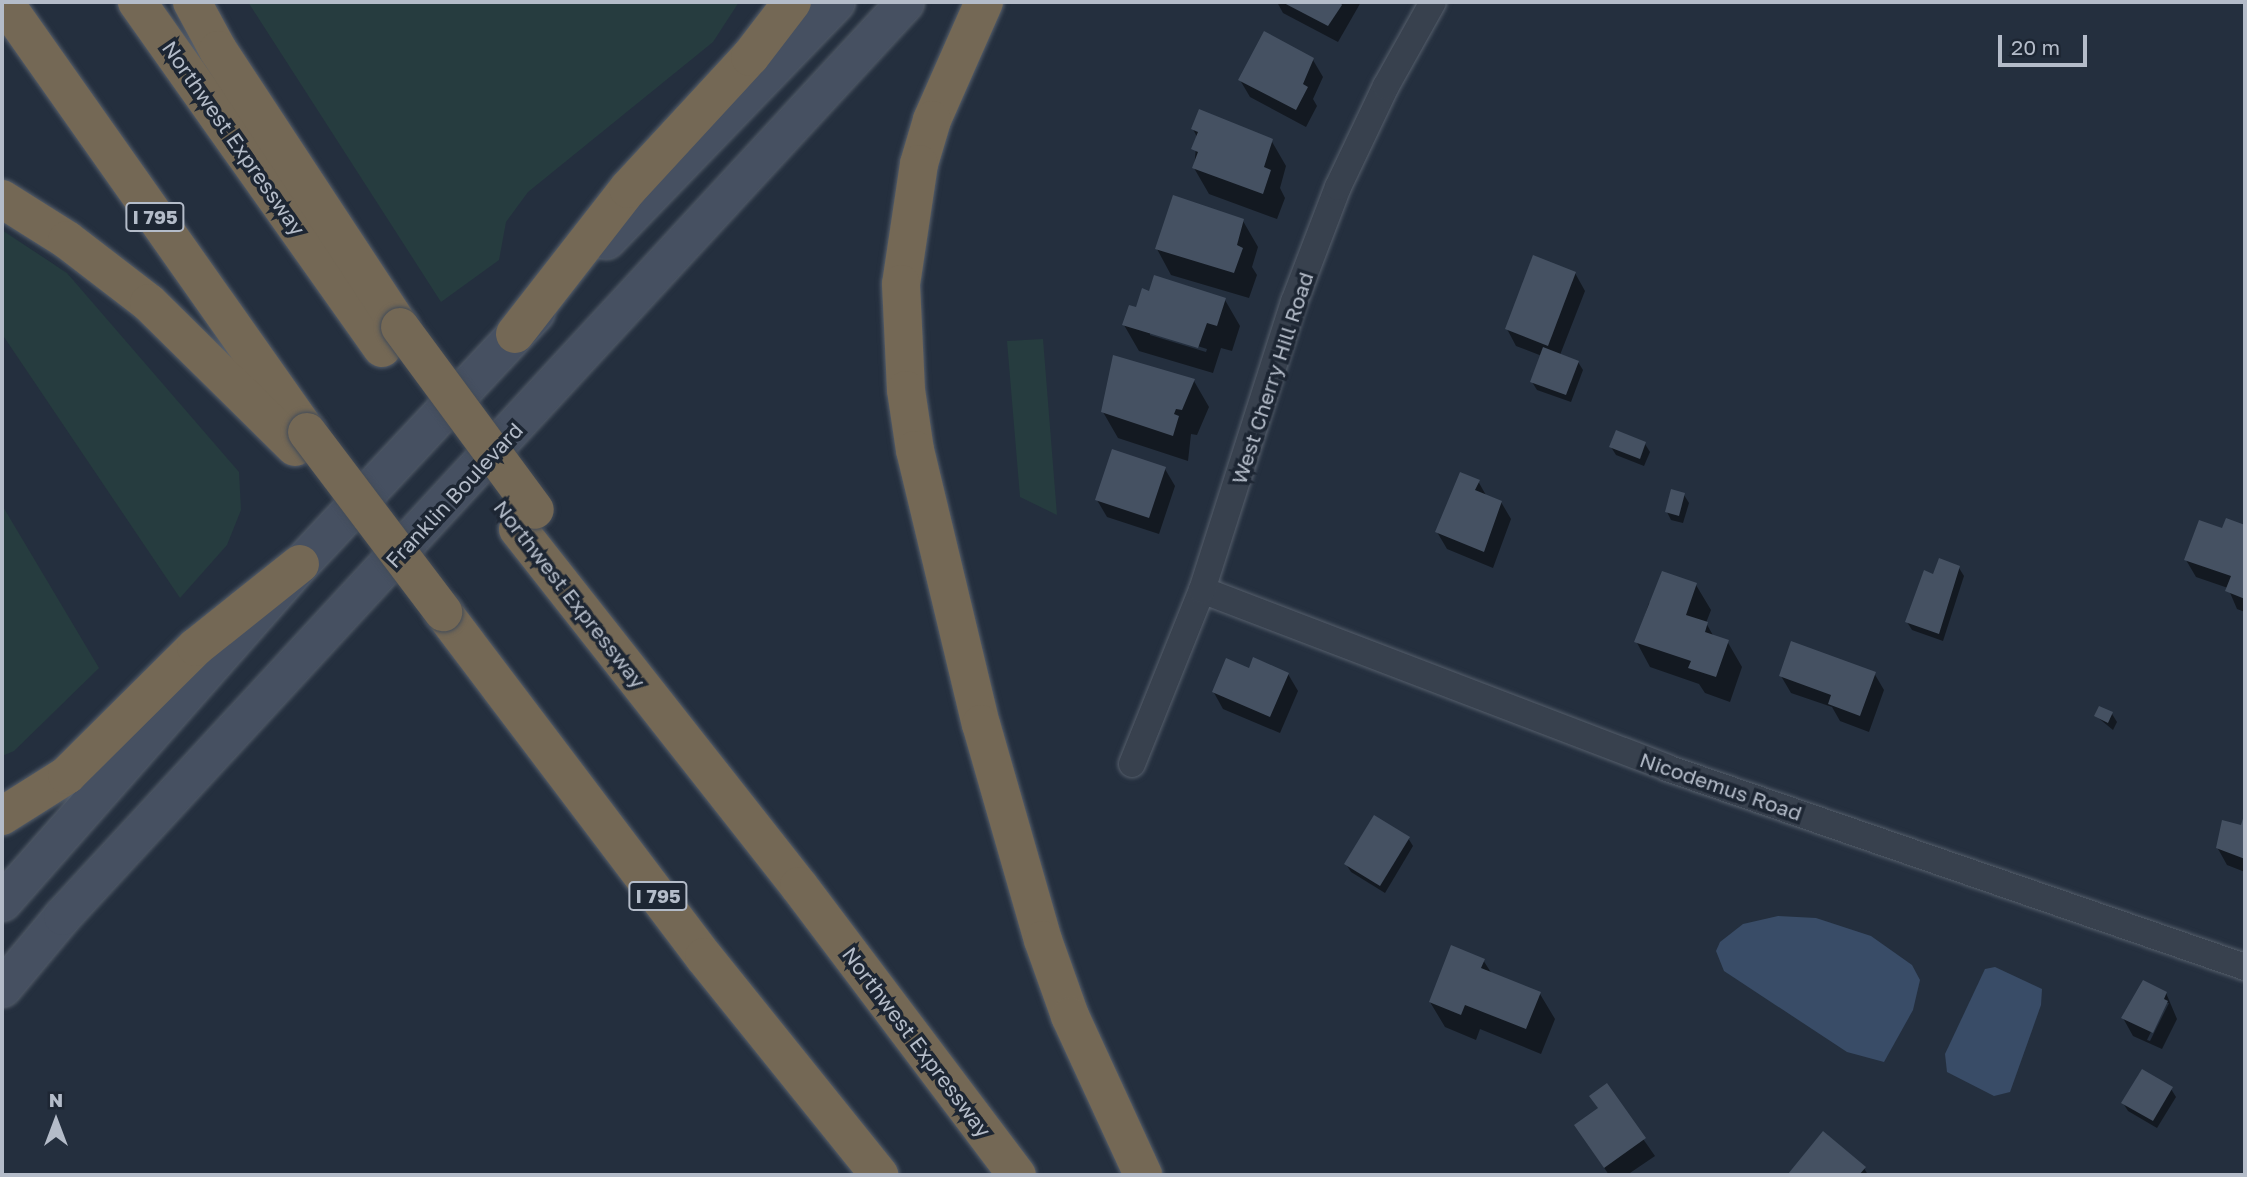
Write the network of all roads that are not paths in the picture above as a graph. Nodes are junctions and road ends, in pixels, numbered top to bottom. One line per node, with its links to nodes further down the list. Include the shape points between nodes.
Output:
1 (4, 2): 12 (highway, I 795)
2 (137, 2): 11 (highway, Northwest Expressway)
3 (192, 2): 11 (highway)
4 (792, 2): 10 (highway, via 750,58 628,189)
5 (836, 2): 10 (main road)
6 (905, 2): 19 (main road, Franklin Boulevard, via 62,916)
7 (984, 2): 22 (highway, via 932,120 919,164 901,284 906,390 915,450 981,724 1042,940 1070,1016)
8 (1433, 2): 14 (street, West Cherry Hill Road, via 1385,86 1338,187 1294,302)
9 (2, 199): 12 (highway, via 67,240 149,303)
10 (515, 334): 13 (main road)
11 (391, 338): 21 (highway, Northwest Expressway)
12 (301, 439): 20 (highway, I 795, bridge, via 384,534 704,957)
13 (300, 564): 16 (highway, via 196,647 67,775); 17 (main road)
14 (1202, 590): 15 (street, West Cherry Hill Road); 18 (street, Nicodemus Road, via 1667,768)
15 (1132, 764)
16 (2, 816)
17 (2, 902)
18 (2245, 967)
19 (2, 988)
20 (879, 1175)
21 (1017, 1175)
22 (1143, 1175)

